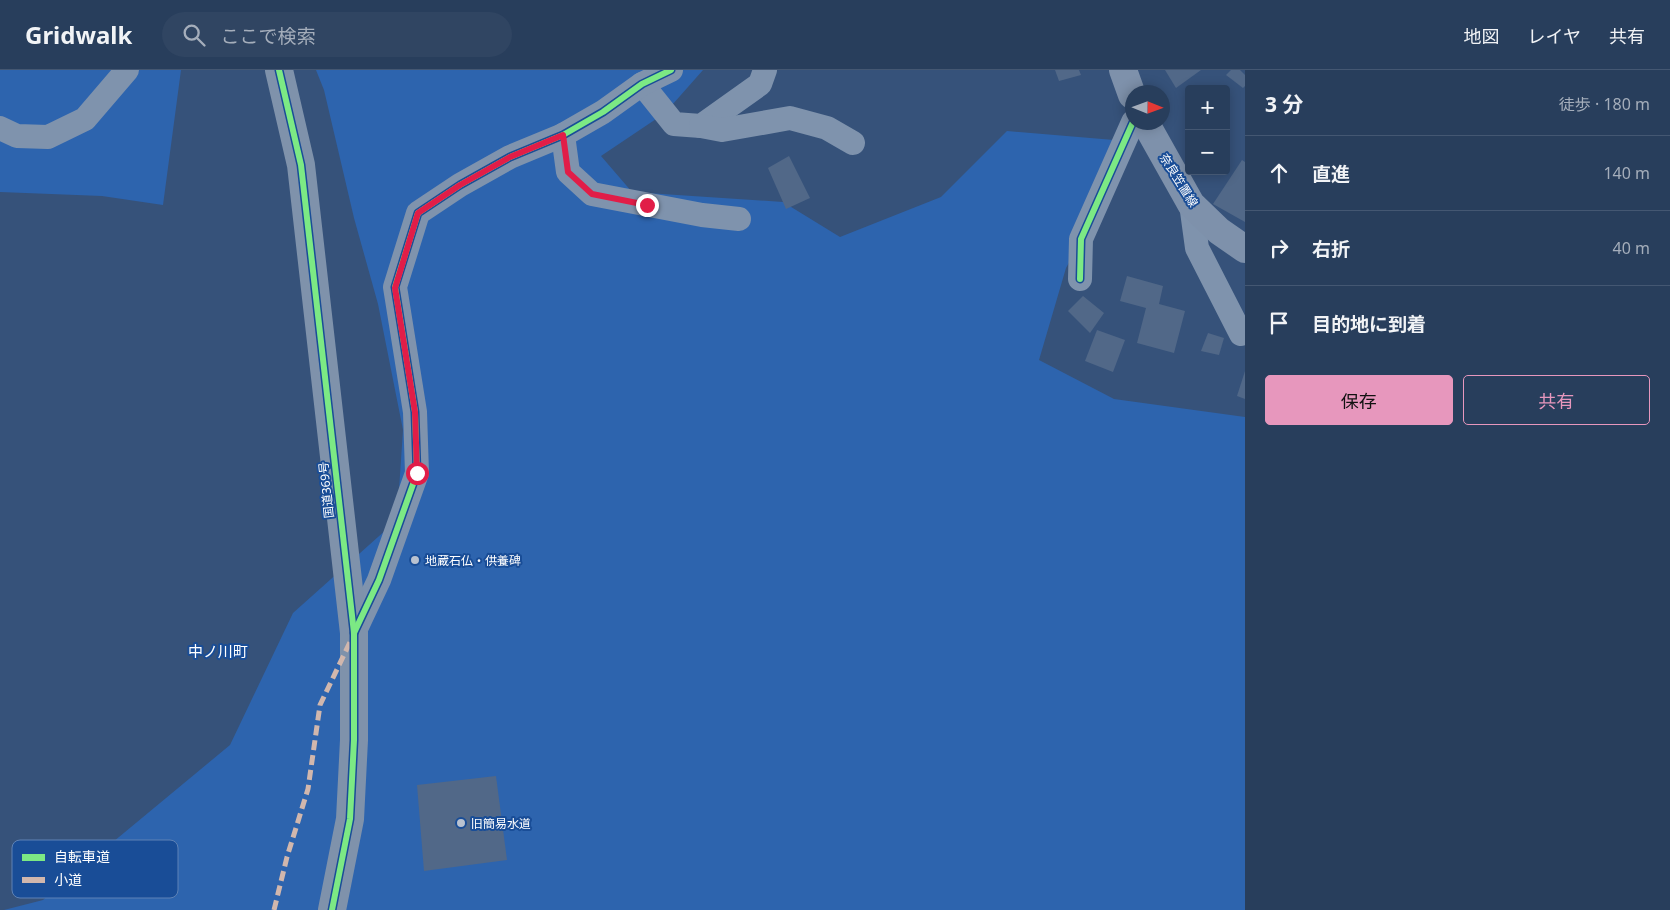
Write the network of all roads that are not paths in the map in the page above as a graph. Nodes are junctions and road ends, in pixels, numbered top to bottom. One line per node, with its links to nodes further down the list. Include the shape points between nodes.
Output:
1 (127, 70): 9 (street, via 85,119 48,136 17,136)
2 (279, 70): 19 (highway, 国道369号, via 301,165)
3 (671, 70): 6 (street)
4 (765, 70): 8 (street, via 760,84)
5 (1123, 70): 7 (main road)
6 (647, 77): 8 (street, via 674,124); 12 (street, via 603,112)
7 (1128, 85)
8 (701, 126): 13 (street, via 722,130 790,118 827,128)
9 (0, 128)
10 (1129, 130): 17 (street, via 1081,240)
11 (1149, 130): 14 (main road, 奈良笠置線)
12 (563, 135): 15 (street, via 568,172 592,194); 19 (street, via 510,157 418,213 395,288 415,412 417,473 379,580)
13 (852, 143)
14 (1191, 204): 16 (main road, 奈良笠置線, via 1219,231); 18 (street, via 1197,248)
15 (739, 219)
16 (1245, 248)
17 (1080, 279)
18 (1241, 334)
19 (354, 633): 20 (highway, 国道369号, via 350,818)
20 (332, 910)

